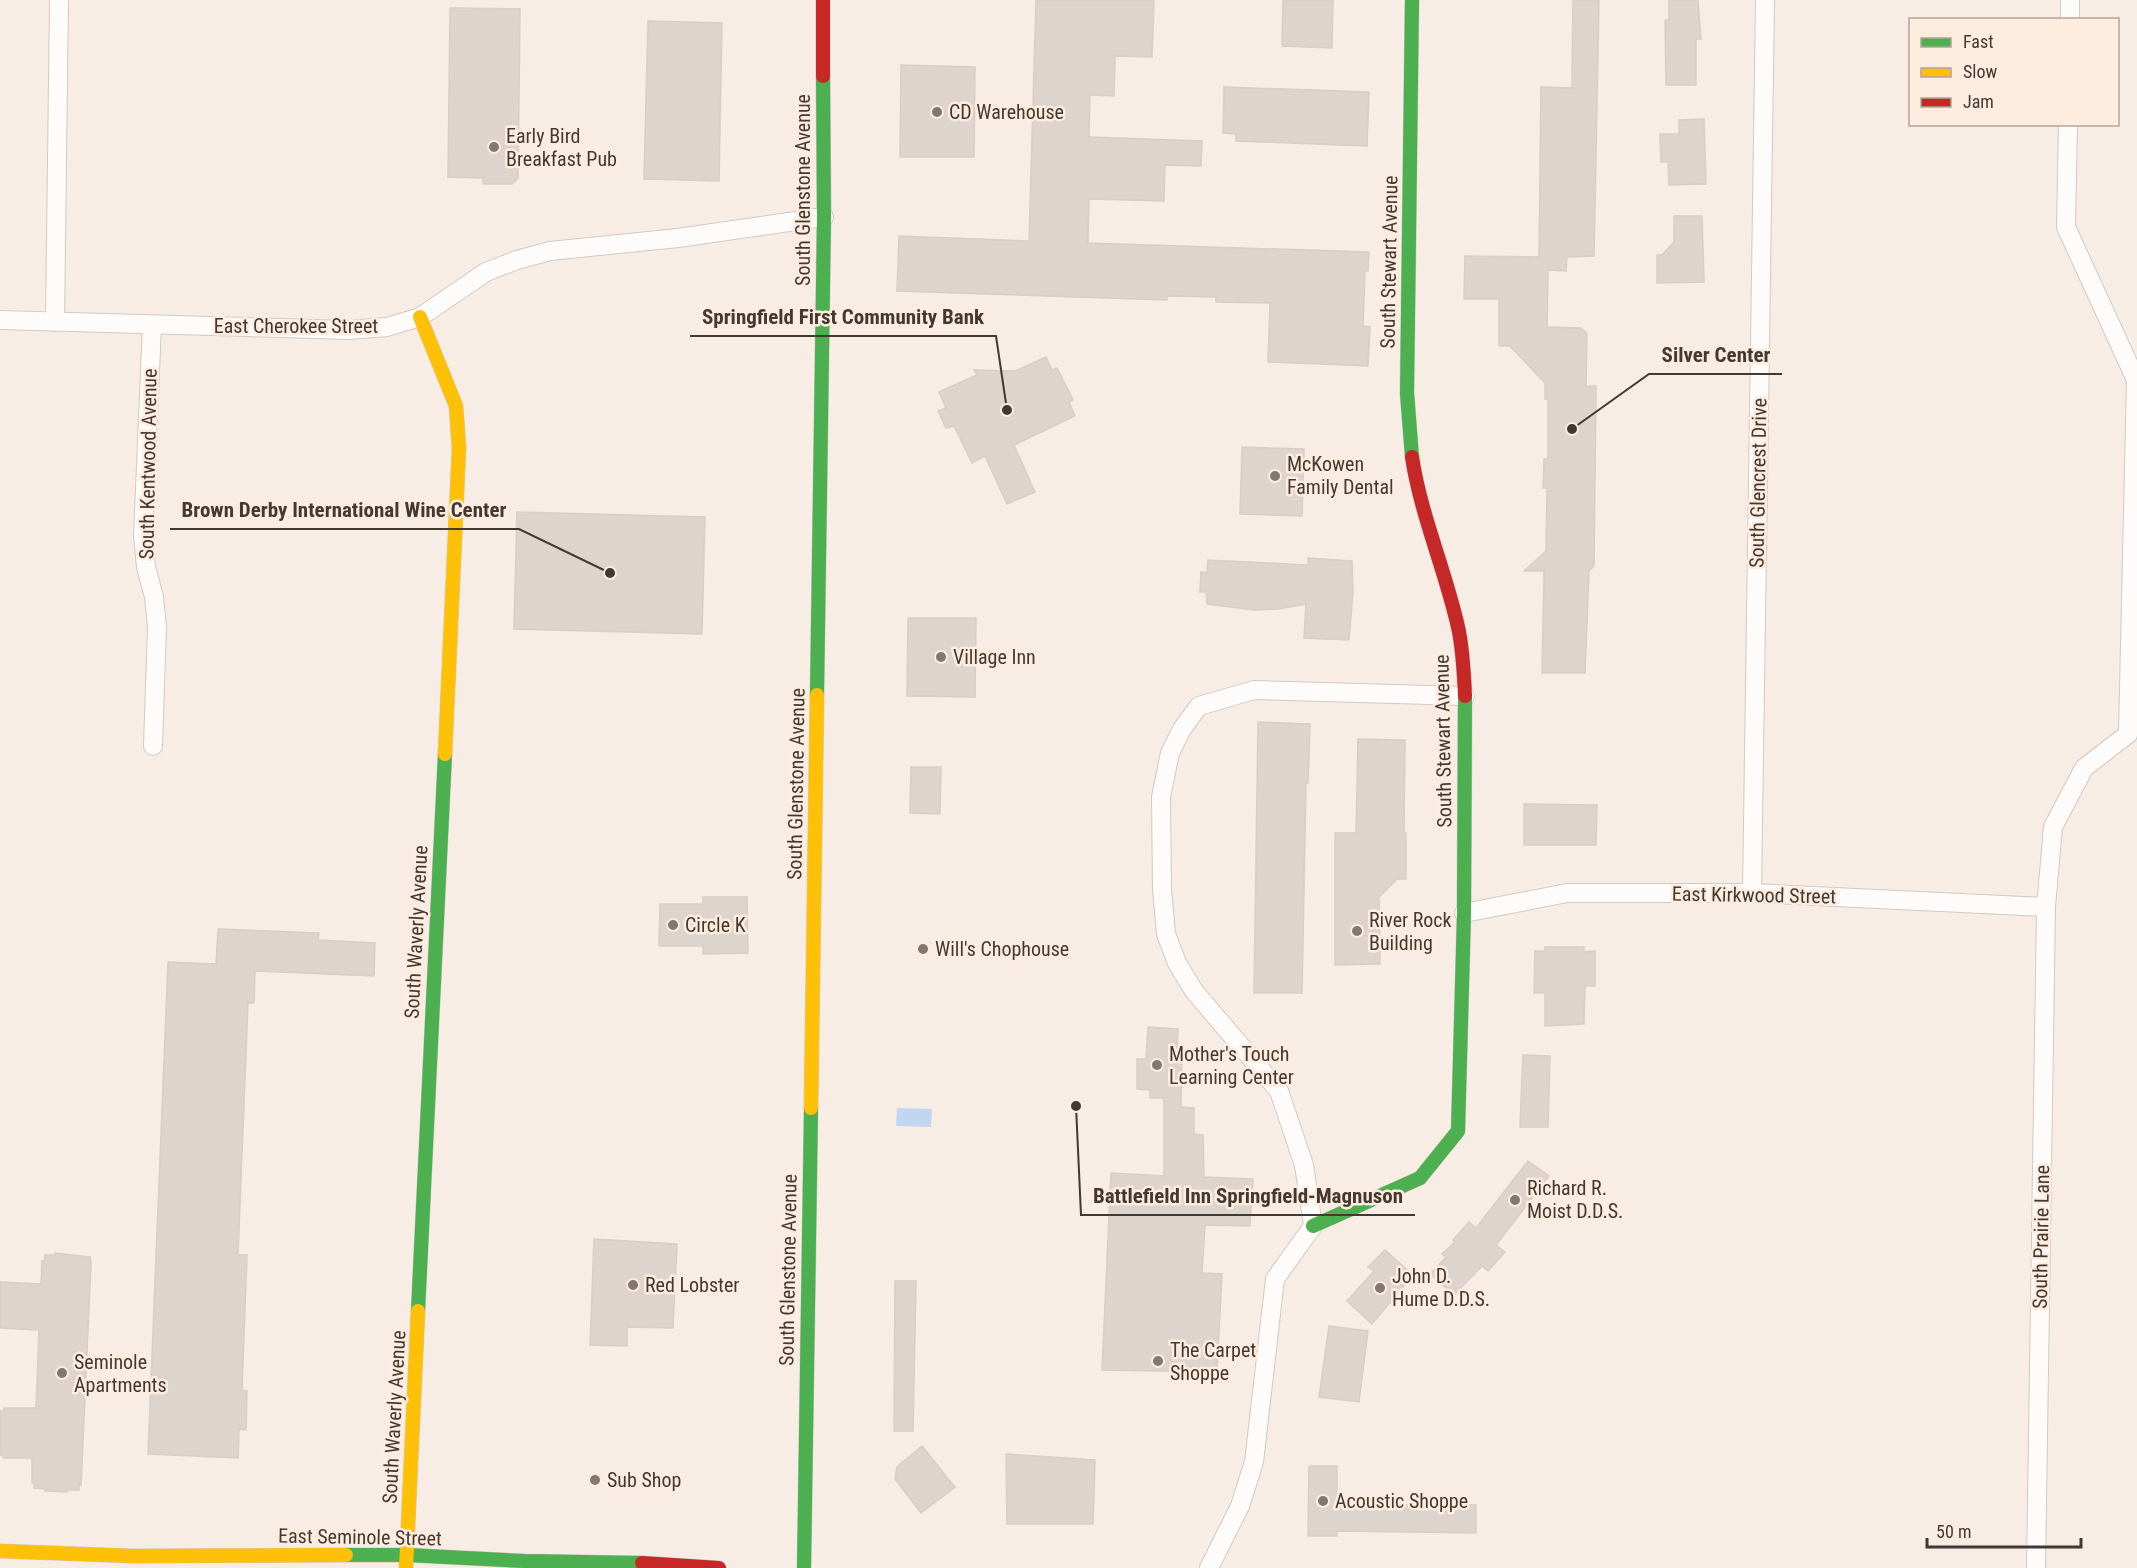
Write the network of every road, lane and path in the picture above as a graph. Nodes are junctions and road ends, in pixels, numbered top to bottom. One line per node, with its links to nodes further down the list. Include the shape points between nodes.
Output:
1 (59, 0): 11 (street)
2 (823, 0): 8 (street, South Glenstone Avenue)
3 (1412, 0): 13 (street, South Stewart Avenue, via 1408,432 1420,501 1459,630)
4 (1765, 0): 16 (street, South Glencrest Drive)
5 (2070, 0): 6 (street)
6 (2070, 18)
7 (2068, 126): 14 (street, via 2066,228 2136,380)
8 (824, 217): 9 (street, East Cherokee Street, via 688,237 550,251 486,272); 24 (street, South Glenstone Avenue)
9 (420, 317): 12 (street, East Cherokee Street, via 387,327 348,330); 22 (street, South Waverly Avenue, via 456,406 459,448)
10 (0, 320): 11 (street, East Cherokee Street)
11 (55, 322): 12 (street, East Cherokee Street)
12 (152, 325): 15 (street, South Kentwood Avenue, via 143,536 157,627)
13 (1465, 696): 18 (street, South Stewart Avenue); 19 (street, via 1254,690 1199,706 1170,753 1161,797 1166,934 1194,991 1279,1091 1304,1165)
14 (2132, 734): 17 (street, South Prairie Lane, via 2084,768 2053,827)
15 (153, 746)
16 (1752, 893): 17 (street, East Kirkwood Street); 18 (street, East Kirkwood Street, via 1567,893)
17 (2046, 907): 26 (street, South Prairie Lane)
18 (1464, 913): 19 (street, South Stewart Avenue, via 1458,1131 1420,1178)
19 (1313, 1226): 25 (street, via 1275,1280 1254,1462 1240,1506)
20 (0, 1551): 21 (street, East Seminole Street)
21 (178, 1562): 22 (street, East Seminole Street)
22 (406, 1562): 23 (street, East Seminole Street, via 610,1561)
23 (719, 1568)
24 (804, 1568)
25 (1209, 1568)
26 (2036, 1568)

